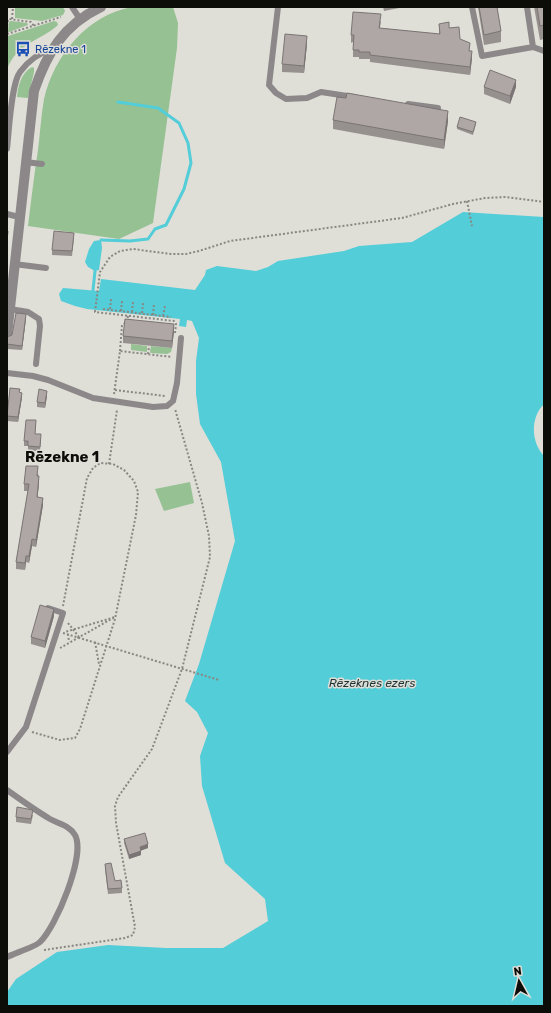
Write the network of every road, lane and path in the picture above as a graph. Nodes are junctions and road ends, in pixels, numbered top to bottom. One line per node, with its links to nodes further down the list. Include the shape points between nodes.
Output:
1 (13, 7): 8 (path)
2 (72, 7): 9 (lane)
3 (101, 7): 9 (street)
4 (278, 7): 16 (lane, via 269,86 286,99 306,98 321,92)
5 (472, 7): 13 (lane, via 482,56)
6 (527, 7): 13 (lane)
7 (61, 17): 11 (path)
8 (12, 19): 10 (path, via 8,20); 11 (path, via 31,22)
9 (80, 19): 14 (street, via 65,32)
10 (7, 26)
11 (34, 26): 12 (path)
12 (7, 34)
13 (533, 47): 15 (lane)
14 (52, 49): 19 (lane, via 40,53 19,73 14,85); 20 (street, via 41,69 34,91)
15 (544, 51)
16 (362, 98)
17 (400, 103): 18 (lane)
18 (438, 108)
19 (7, 148)
20 (25, 162): 21 (lane); 25 (street)
21 (42, 164)
22 (467, 201): 23 (path, via 506,197); 26 (path); 42 (path, via 402,218 230,241 186,254 133,249 120,251 110,257 100,272 95,312)
23 (544, 202)
24 (7, 214): 25 (lane)
25 (19, 216): 27 (street)
26 (472, 226)
27 (12, 266): 28 (lane); 35 (street)
28 (46, 268)
29 (111, 300): 37 (path)
30 (122, 300): 38 (path)
31 (133, 302): 39 (path)
32 (143, 303): 40 (path)
33 (154, 304): 41 (path)
34 (165, 306): 43 (path)
35 (10, 309): 46 (street); 53 (lane, via 28,312 39,319)
36 (103, 309): 37 (path)
37 (110, 310): 38 (path)
38 (121, 311): 39 (path)
39 (132, 312): 40 (path)
40 (142, 313): 41 (path)
41 (153, 315): 43 (path)
42 (128, 316): 45 (path); 50 (path, via 127,322 122,325)
43 (164, 316): 44 (path)
44 (171, 317)
45 (174, 321)
46 (7, 330): 47 (street)
47 (7, 335)
48 (181, 338): 57 (lane, via 177,383)
49 (149, 346): 51 (path)
50 (120, 351): 51 (path); 55 (path)
51 (148, 354): 52 (path, via 173,357)
52 (173, 362)
53 (36, 364)
54 (7, 373): 58 (lane, via 33,376 93,398)
55 (115, 390): 56 (path, via 165,396); 58 (path)
56 (168, 391)
57 (172, 401): 58 (lane, via 166,406 153,407); 72 (path, via 202,503 209,536 210,557)
58 (116, 402): 59 (path)
59 (109, 464): 61 (path, via 100,463 92,468 87,478); 62 (path, via 124,470 138,492 136,514)
60 (46, 607): 64 (lane, via 63,613)
61 (63, 607)
62 (115, 617): 63 (path); 66 (path); 69 (path)
63 (73, 630): 65 (path); 65 (path, via 65,620); 66 (path)
64 (60, 632): 65 (path); 70 (lane)
65 (68, 633): 66 (path); 67 (path)
66 (79, 637): 67 (path); 68 (path)
67 (69, 642): 70 (path)
68 (95, 642): 69 (path); 71 (path)
69 (106, 645): 71 (path); 72 (path)
70 (50, 653): 74 (lane)
71 (100, 666): 74 (path, via 75,738 60,740 33,733)
72 (182, 669): 73 (path); 77 (path, via 152,749 118,797 115,806 136,927 134,935)
73 (219, 680)
74 (26, 727): 75 (lane)
75 (7, 752)
76 (7, 790): 78 (lane, via 51,820 68,827 76,836 77,852 63,902 40,942)
77 (38, 952)
78 (7, 957)

